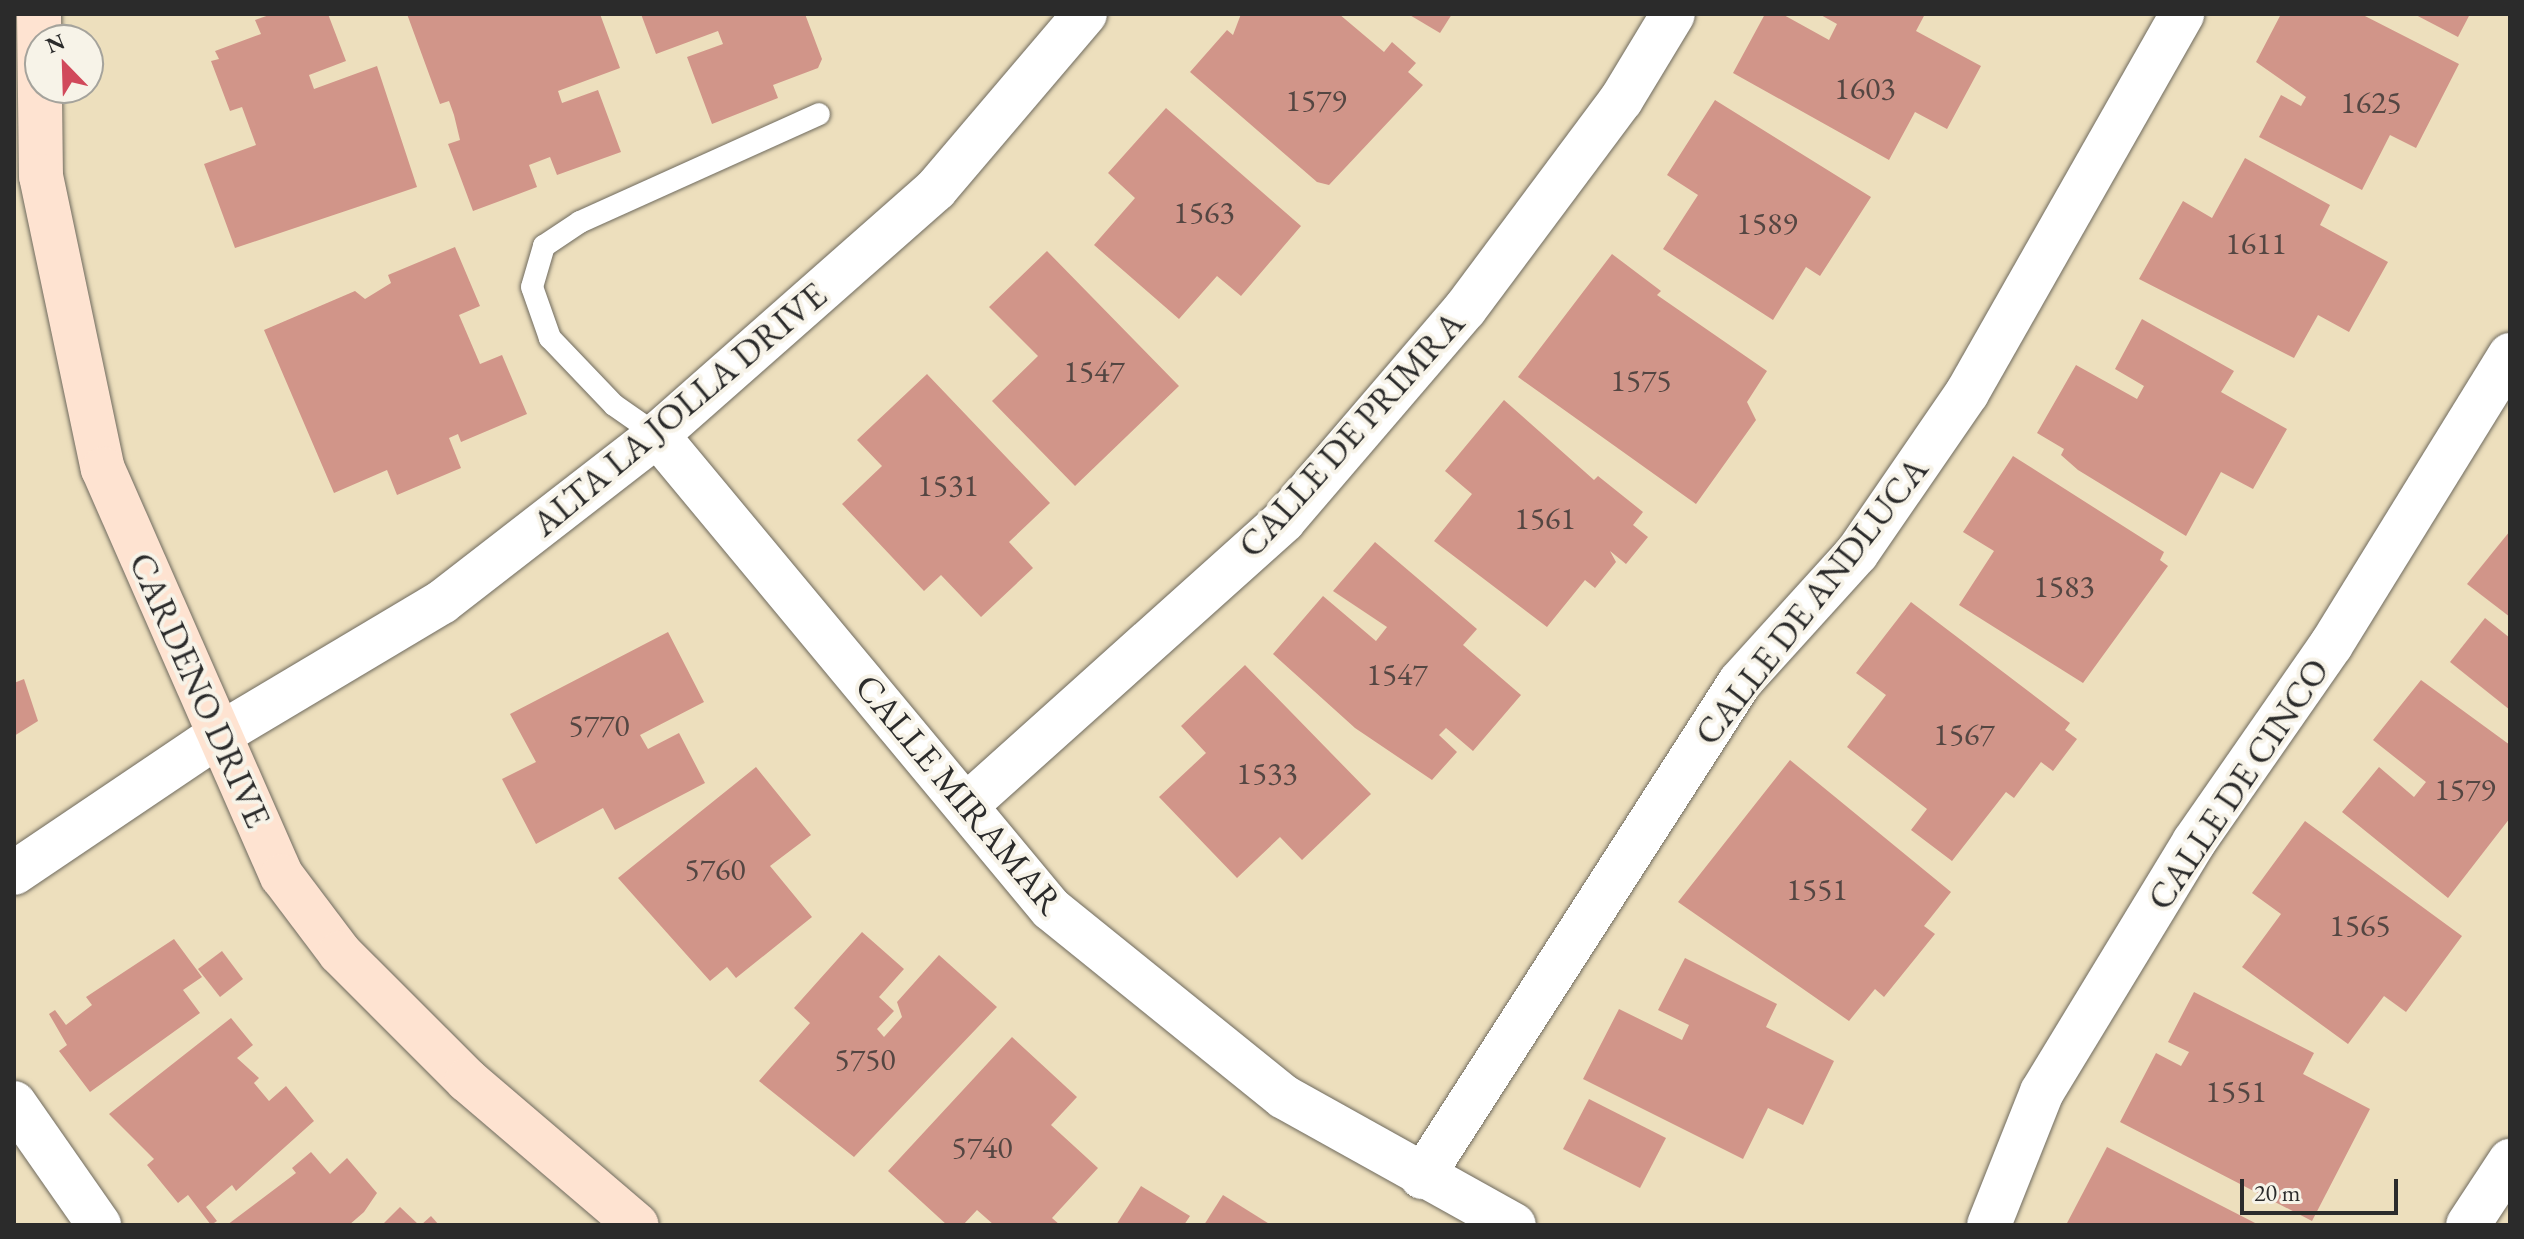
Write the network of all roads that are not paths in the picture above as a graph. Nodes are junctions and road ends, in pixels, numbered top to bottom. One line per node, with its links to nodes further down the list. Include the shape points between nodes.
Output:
1 (39, 14): 8 (street, CARDENO DRIVE, via 41,176 103,469)
2 (1085, 14): 7 (street, ALTA LA JOLLA DRIVE, via 936,189)
3 (1673, 14): 9 (street, CALLE DE PRIMRA, via 1621,100 1465,309 1284,520)
4 (2182, 14): 13 (street, CALLE DE ANDLUCA, via 1967,393 1857,553 1740,682)
5 (819, 114): 7 (lane, via 580,222 544,246 532,287 550,338 614,405)
6 (2510, 355): 17 (street, CALLE DE CINCO, via 2331,645 2194,842 2042,1092)
7 (657, 435): 8 (street, ALTA LA JOLLA DRIVE, via 442,602); 9 (street, CALLE MIRAMAR)
8 (217, 736): 10 (street, ALTA LA JOLLA DRIVE); 15 (street, CARDENO DRIVE, via 282,876 340,953 467,1080)
9 (969, 803): 13 (street, CALLE MIRAMAR, via 1051,909 1284,1097)
10 (14, 873)
11 (14, 1103): 14 (street)
12 (2510, 1161): 18 (street)
13 (1422, 1177): 16 (street, CALLE MIRAMAR)
14 (99, 1225)
15 (637, 1225)
16 (1514, 1225)
17 (1989, 1225)
18 (2468, 1225)

